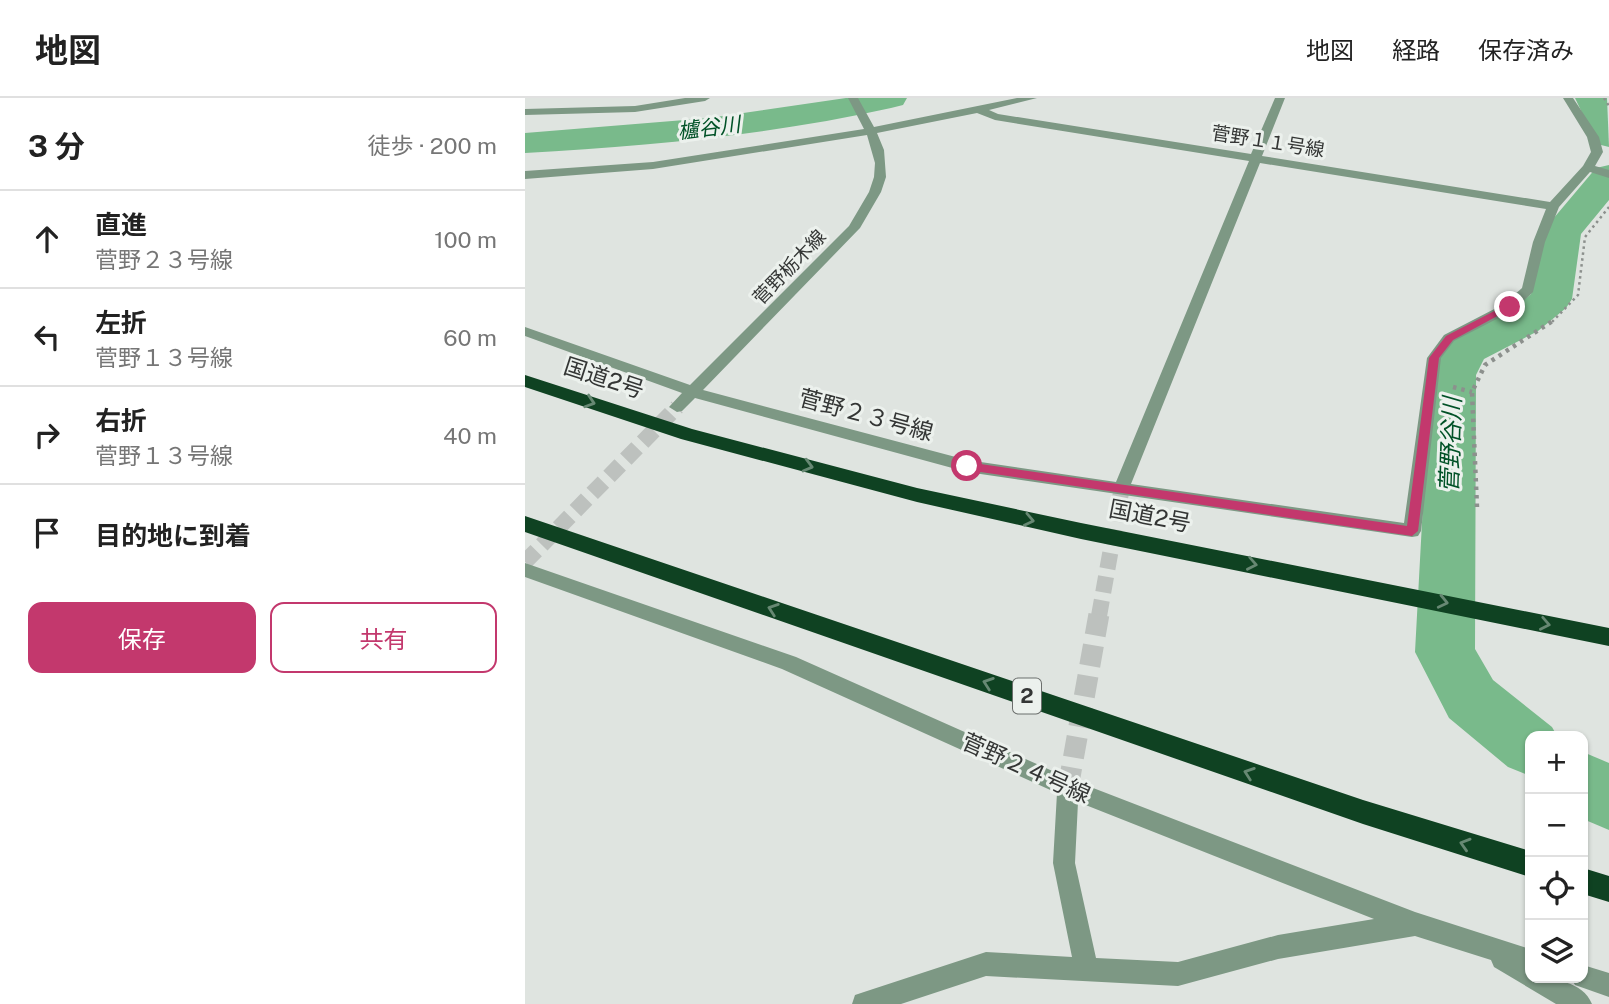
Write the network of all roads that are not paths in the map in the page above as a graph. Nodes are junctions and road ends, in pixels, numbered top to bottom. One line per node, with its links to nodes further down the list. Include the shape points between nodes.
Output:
1 (587, 98): 8 (street)
2 (705, 98): 8 (street, via 635,109)
3 (853, 98): 10 (street, 菅野栃木線)
4 (1032, 98): 7 (street)
5 (1280, 98): 11 (street)
6 (1568, 98): 12 (street, via 1593,137 1597,152)
7 (978, 109): 10 (street); 11 (street, 菅野１１号線, via 995,117)
8 (578, 111): 9 (street)
9 (525, 112)
10 (871, 131): 14 (street, via 655,166); 18 (street, 菅野栃木線, via 881,153 881,177 873,200 854,228)
11 (1257, 157): 15 (street, 菅野１１号線); 20 (street)
12 (1588, 168): 13 (street); 15 (street)
13 (1609, 174)
14 (525, 175)
15 (1553, 206): 20 (street, 菅野２３号線, via 1528,289 1510,307 1449,338 1434,358 1412,531)
16 (525, 331): 18 (street, 菅野２３号線)
17 (525, 382): 23 (highway, 国道2号, one-way to 23, via 688,434 917,495)
18 (693, 392): 19 (street, 菅野栃木線); 20 (street, 菅野２３号線, via 967,466)
19 (677, 407)
20 (1122, 487)
21 (525, 524): 25 (highway, 2, one-way to 21, via 1363,812)
22 (525, 570): 24 (street, 菅野２４号線, via 789,663)
23 (1609, 637)
24 (1068, 788): 28 (street, 菅野２４号線); 31 (street, via 1064,863)
25 (1525, 862)
26 (1588, 883): 27 (highway)
27 (1609, 889)
28 (1415, 924): 29 (street, 菅野２４号線); 31 (street, via 1278,947 1178,974)
29 (1475, 943): 30 (street, 菅野２４号線); 32 (street)
30 (1525, 959)
31 (1087, 971): 36 (street, via 986,964)
32 (1525, 973)
33 (1588, 979): 35 (street)
34 (1543, 983): 37 (street)
35 (1609, 985)
36 (864, 1004)
37 (1580, 1004)

